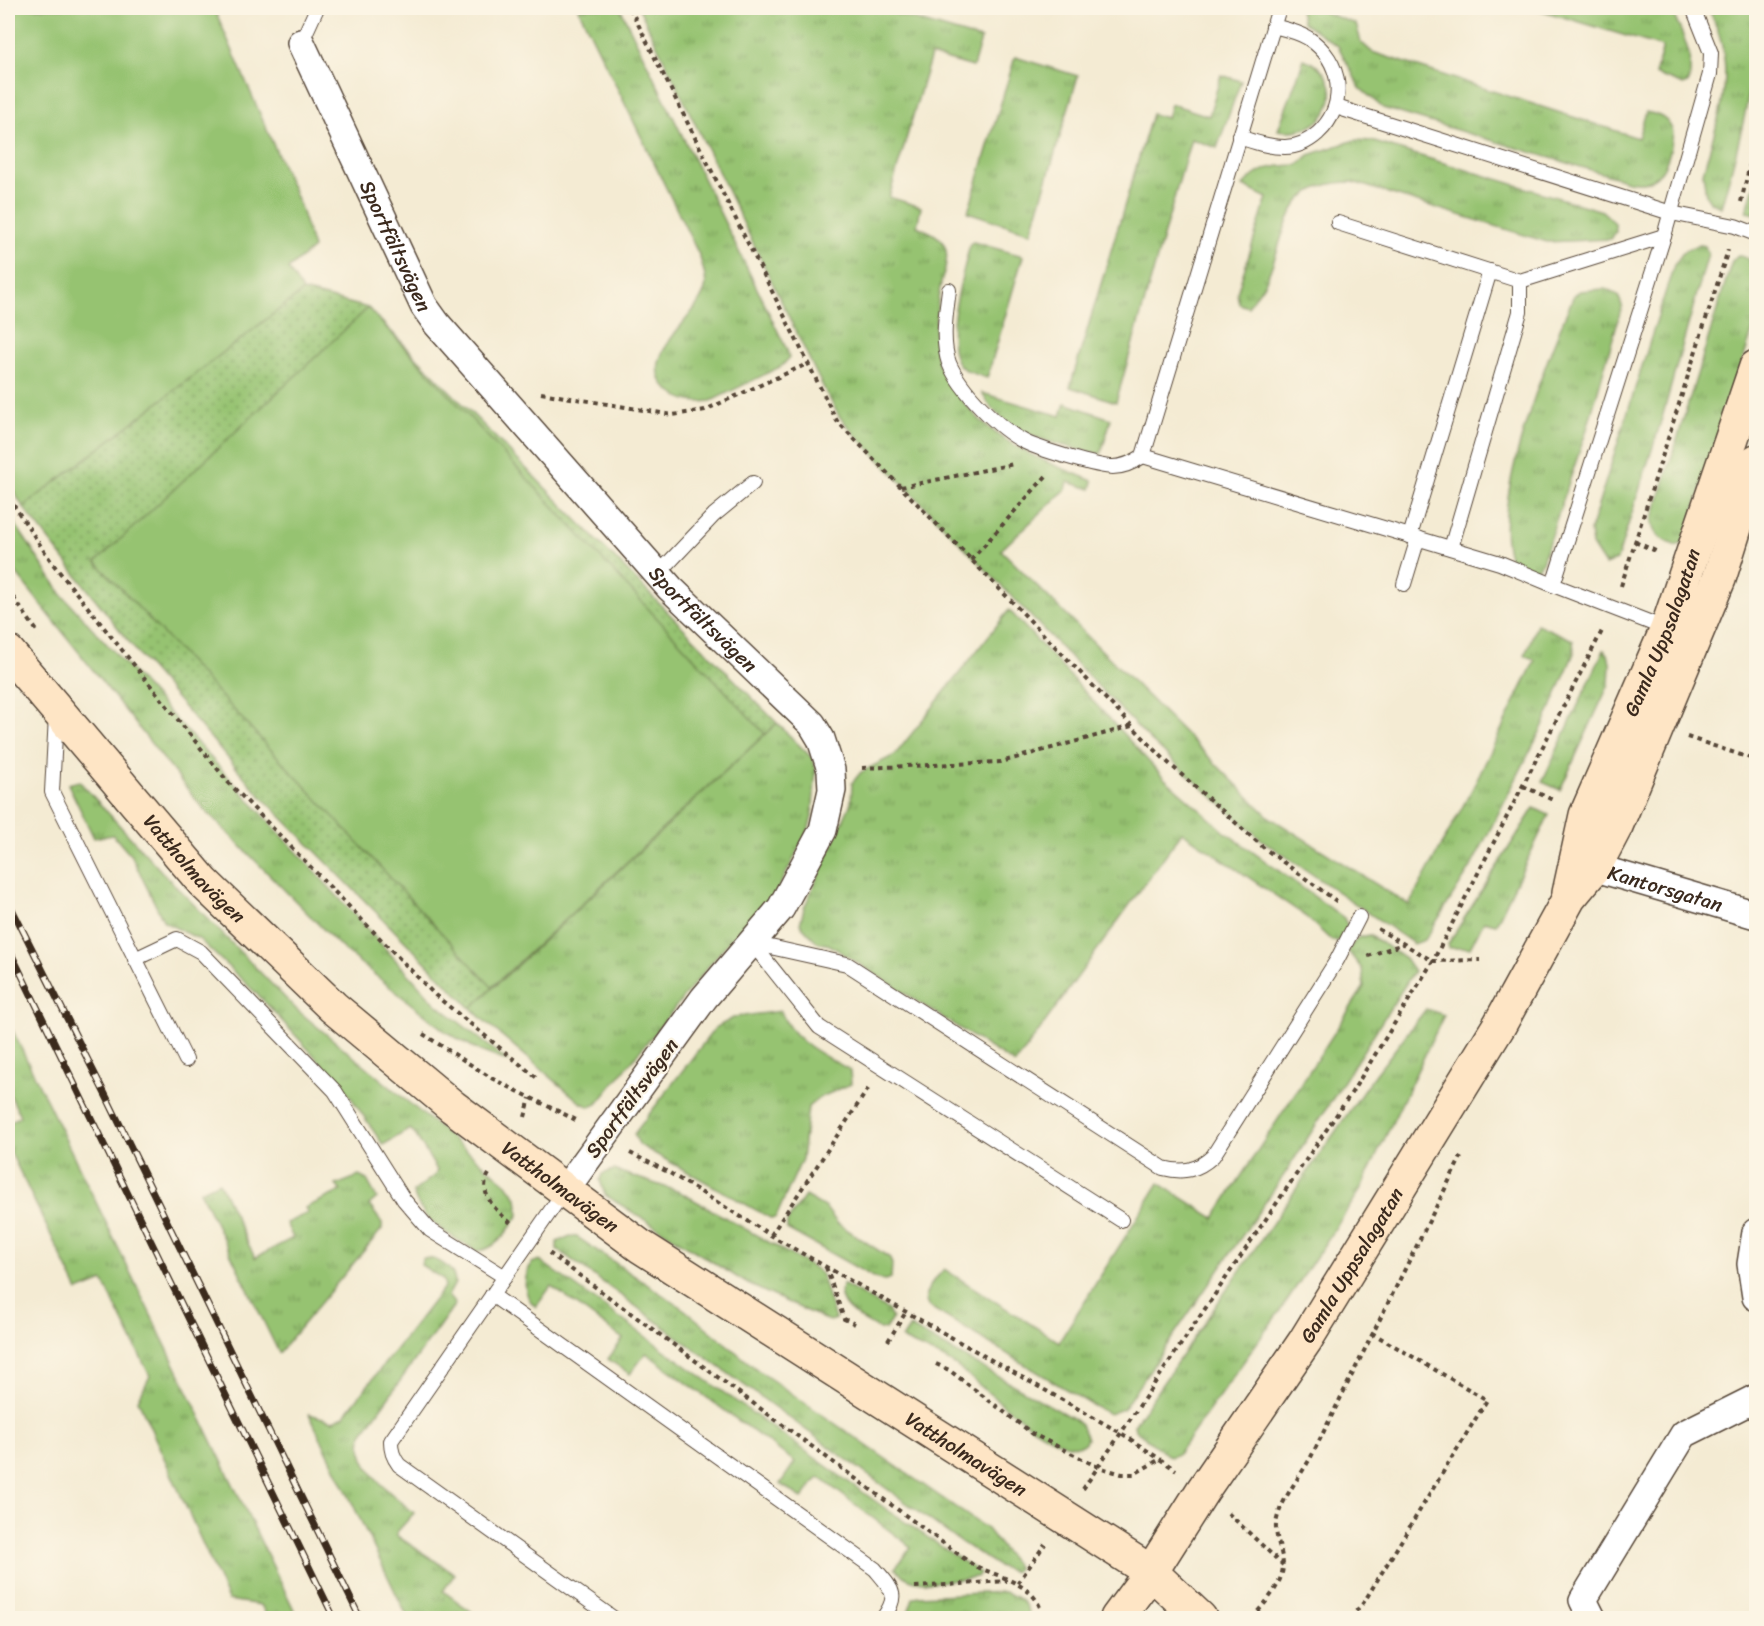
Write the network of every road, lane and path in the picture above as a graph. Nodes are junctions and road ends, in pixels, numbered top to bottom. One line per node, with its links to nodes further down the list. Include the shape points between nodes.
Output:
1 (316, 8): 6 (lane)
2 (630, 8): 19 (path)
3 (1279, 8): 5 (lane)
4 (1693, 8): 11 (lane, via 1712,62)
5 (1273, 26): 7 (lane, via 1309,39 1331,60 1340,84); 8 (lane)
6 (301, 43): 31 (street, Sportfältsvägen, via 424,306 436,324)
7 (1336, 106): 8 (lane, via 1326,125 1309,141 1287,147); 11 (lane)
8 (1239, 137): 23 (lane)
9 (1756, 139): 10 (path)
10 (1754, 159): 13 (path)
11 (1671, 213): 13 (lane); 15 (lane)
12 (1338, 223): 16 (lane)
13 (1735, 226): 14 (lane); 35 (path)
14 (1756, 234)
15 (1664, 236): 17 (lane); 33 (lane)
16 (1490, 271): 17 (lane); 28 (lane)
17 (1520, 281): 29 (lane, via 1520,312)
18 (949, 290): 22 (lane, via 945,338 948,361 958,378 996,421 1026,442)
19 (807, 364): 21 (path, via 705,410 673,415); 26 (path, via 837,421)
20 (1756, 367): 36 (main road, Gamla Uppsalagatan)
21 (540, 393)
22 (1065, 454): 23 (lane, via 1114,467); 26 (path); 30 (path)
23 (1143, 456): 28 (lane)
24 (1756, 461): 44 (main road, Gamla Uppsalagatan, via 1719,579 1616,826)
25 (753, 483): 31 (lane, via 714,515)
26 (901, 488): 30 (path)
27 (8, 497): 54 (path, via 53,564 228,782 435,995)
28 (1414, 537): 29 (lane); 32 (lane)
29 (1451, 548): 33 (lane)
30 (971, 560): 40 (path)
31 (658, 574): 43 (street, Sportfältsvägen, via 812,724 822,739)
32 (1404, 584)
33 (1552, 585): 35 (lane)
34 (8, 590): 37 (path)
35 (1614, 608): 36 (lane); 50 (path)
36 (1667, 629): 44 (main road, Gamla Uppsalagatan, via 1586,815)
37 (42, 637)
38 (8, 652): 39 (main road, Vattholmavägen)
39 (57, 711): 48 (lane, via 52,792); 60 (main road, Vattholmavägen, via 203,882 333,1007 453,1107)
40 (1132, 726): 43 (path, via 1001,762); 46 (path, via 1264,848)
41 (1680, 735): 42 (path)
42 (1756, 760)
43 (831, 770): 47 (street, Sportfältsvägen, via 832,790 823,830 781,908)
44 (1584, 865): 45 (street, Kantorsgatan); 77 (main road, Gamla Uppsalagatan, via 1500,1024 1311,1332)
45 (1756, 915)
46 (1359, 917): 47 (lane, via 1337,960 1212,1156 1193,1170 1183,1172 1162,1168 847,964); 50 (path)
47 (752, 943): 53 (lane, via 819,1027); 57 (street, Sportfältsvägen, via 704,998)
48 (135, 959): 52 (lane); 67 (lane, via 177,939 201,952 335,1091 404,1200 430,1230)
49 (1480, 960): 50 (path)
50 (1433, 961): 76 (path, via 1352,1092)
51 (415, 1028): 55 (path, via 441,1048)
52 (186, 1060)
53 (882, 1068): 61 (lane); 64 (path)
54 (537, 1077)
55 (530, 1098): 56 (path); 57 (path)
56 (524, 1119)
57 (604, 1135): 60 (street, Sportfältsvägen); 64 (path)
58 (1466, 1149): 72 (path)
59 (486, 1178): 62 (path, via 493,1207)
60 (565, 1190): 67 (lane); 77 (main road, Vattholmavägen, via 640,1246)
61 (1121, 1220)
62 (514, 1226)
63 (1756, 1232): 69 (street, via 1751,1264)
64 (771, 1235): 66 (path)
65 (540, 1247): 78 (path, via 974,1564)
66 (826, 1267): 70 (path); 71 (path, via 844,1319)
67 (505, 1277): 68 (lane)
68 (492, 1295): 79 (lane, via 875,1569); 81 (lane, via 391,1441 392,1453 399,1465)
69 (1756, 1297)
70 (906, 1312): 73 (path); 76 (path)
71 (855, 1324)
72 (1372, 1333): 80 (path, via 1276,1522 1283,1565 1281,1576); 88 (path, via 1486,1400 1364,1602)
73 (888, 1341)
74 (936, 1364): 76 (path, via 1033,1434 1098,1467 1134,1474 1160,1459)
75 (1756, 1398): 89 (street, via 1684,1434 1583,1600)
76 (1121, 1433)
77 (1151, 1572): 84 (main road, Gamla Uppsalagatan); 85 (main road, Vattholmavägen)
78 (1007, 1581): 79 (path); 83 (path, via 1018,1583 1035,1597)
79 (892, 1589): 82 (lane, via 893,1605)
80 (1257, 1613): 86 (path); 87 (path)
81 (613, 1618)
82 (883, 1618)
83 (1042, 1618)
84 (1117, 1618)
85 (1200, 1618)
86 (1252, 1618)
87 (1260, 1618)
88 (1350, 1618)
89 (1592, 1618)

